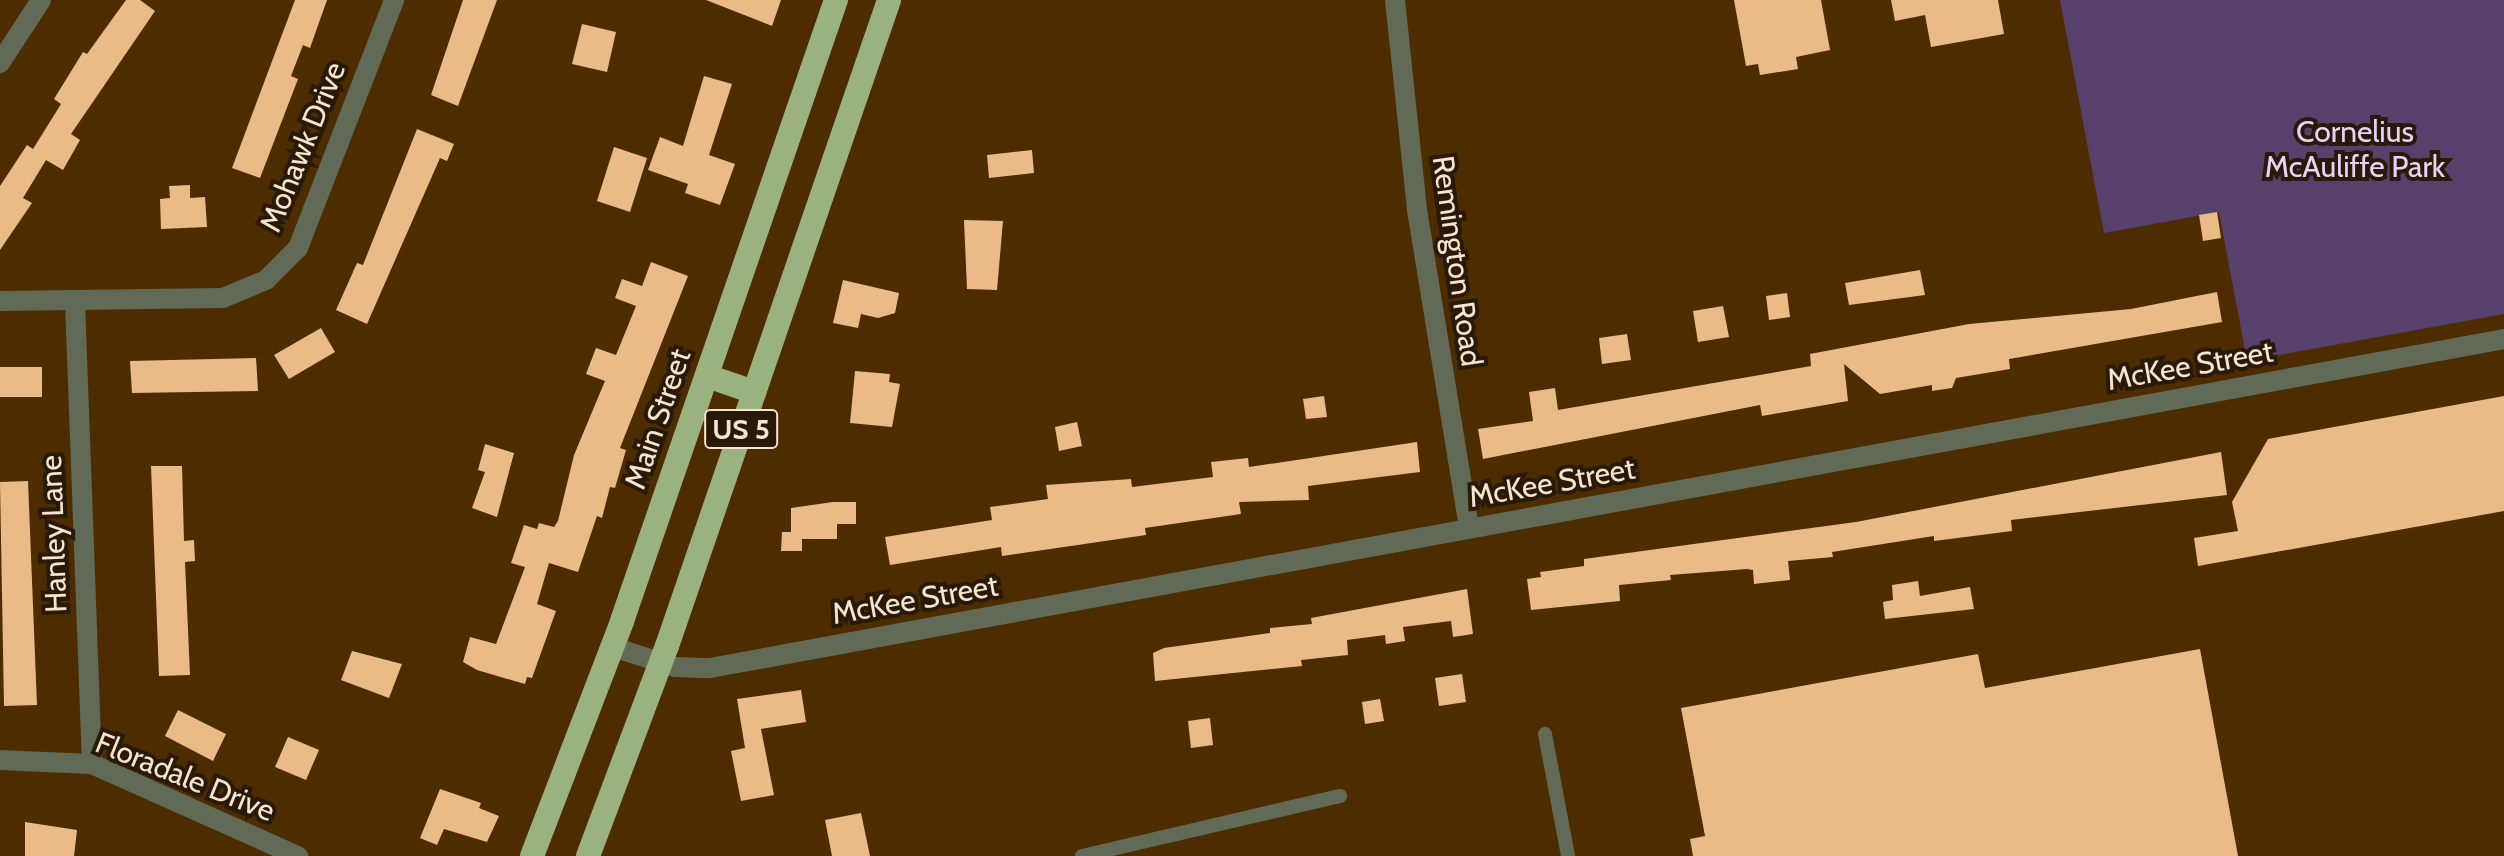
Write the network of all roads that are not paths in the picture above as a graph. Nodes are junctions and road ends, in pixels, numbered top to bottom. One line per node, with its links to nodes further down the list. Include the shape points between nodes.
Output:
1 (41, 0): 6 (street)
2 (394, 0): 8 (street, Mohawk Drive, via 298,248 266,280 223,298)
3 (836, 0): 10 (highway, Main Street / US 5)
4 (889, 0): 11 (highway, US 5)
5 (1395, 0): 12 (street, Remington Road, via 1417,210)
6 (0, 63)
7 (0, 301): 8 (street, Mohawk Drive)
8 (75, 302): 17 (street, Hanley Lane)
9 (2504, 339): 12 (street, McKee Street)
10 (707, 376): 11 (highway); 13 (highway, Main Street / US 5)
11 (754, 392): 14 (highway, US 5)
12 (1469, 529): 14 (street, McKee Street, via 710,668)
13 (613, 647): 14 (street, McKee Street); 20 (highway, Main Street / US 5)
14 (660, 663): 21 (highway, US 5)
15 (1545, 734): 23 (lane)
16 (0, 760): 17 (street, Floradale Drive)
17 (92, 764): 19 (street, Floradale Drive)
18 (1340, 796): 22 (lane)
19 (298, 856)
20 (532, 856)
21 (588, 856)
22 (1082, 856)
23 (1568, 856)

